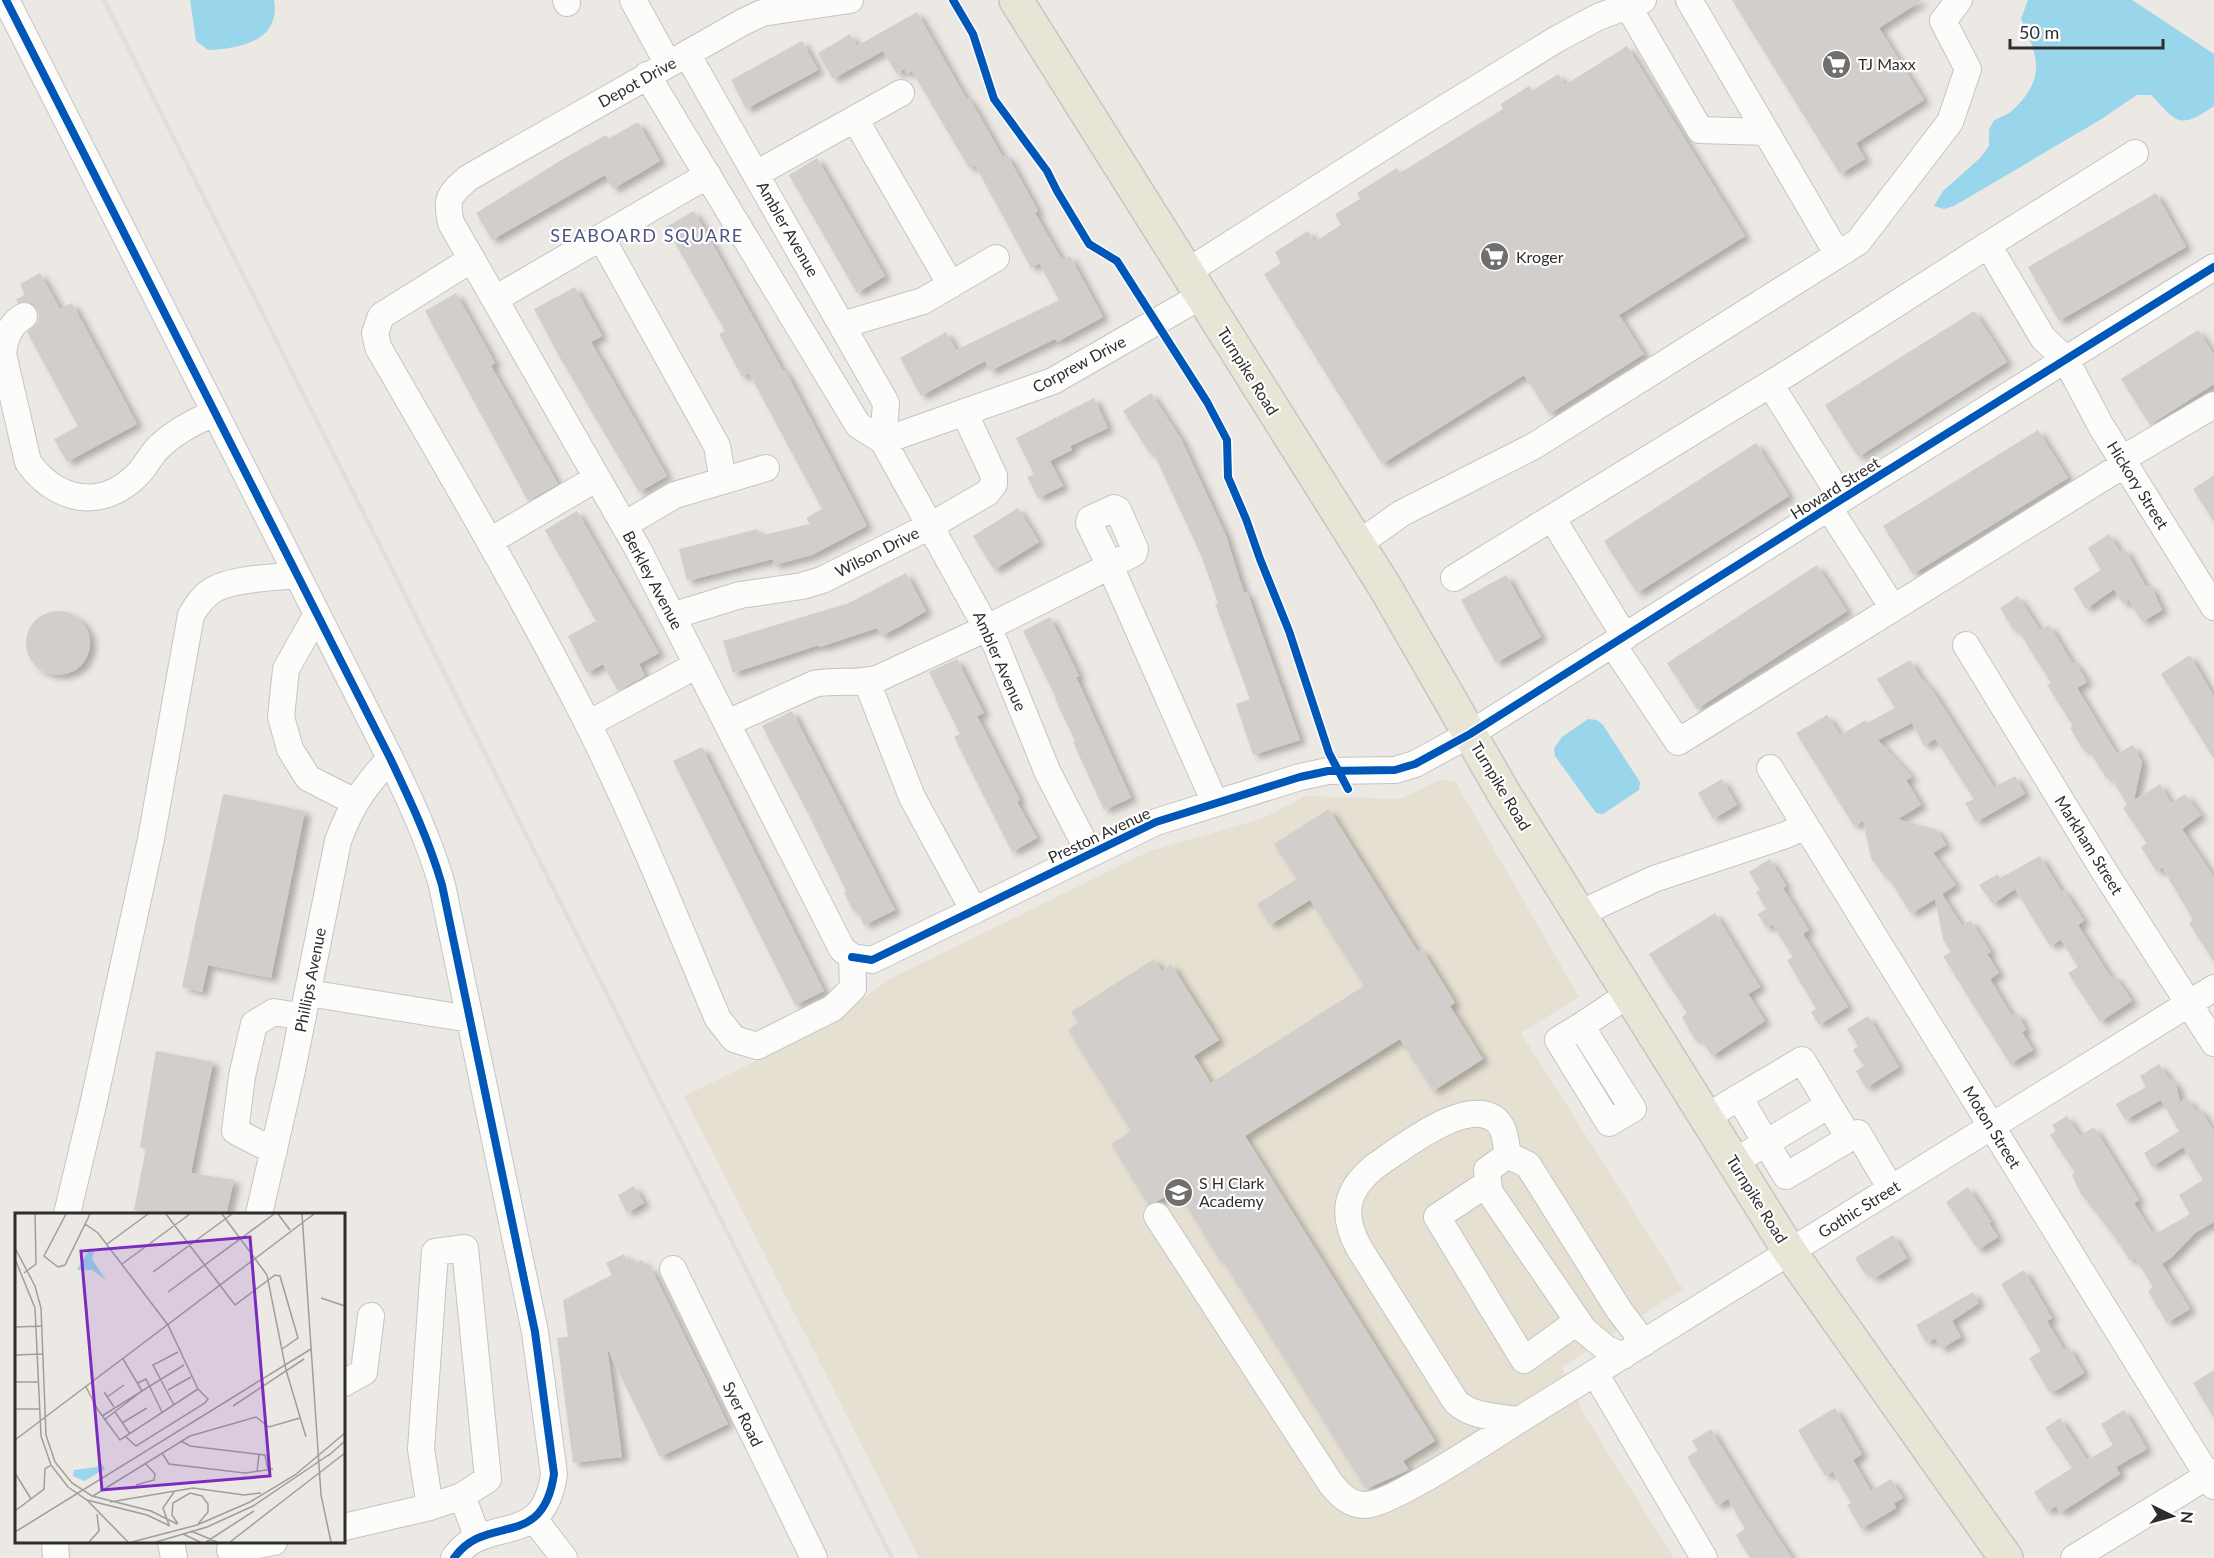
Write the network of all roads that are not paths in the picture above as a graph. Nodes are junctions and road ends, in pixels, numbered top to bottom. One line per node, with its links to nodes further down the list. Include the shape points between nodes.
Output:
1 (6, 0): 31 (street)
2 (633, 0): 8 (street)
3 (850, 0): 8 (street, Depot Drive, via 762,13)
4 (1016, 0): 22 (main road, Turnpike Road)
5 (1689, 0): 11 (street)
6 (1959, 0): 18 (street, via 1943,21 1968,69 1950,122 1858,242)
7 (1635, 3): 11 (street, via 1700,130); 22 (street, Corprew Drive, via 1598,16 1557,39 1411,129)
8 (668, 64): 13 (street, Ambler Avenue); 14 (street, Ambler Avenue); 15 (street, Depot Drive, via 468,178 451,193)
9 (901, 93): 10 (street)
10 (855, 119): 13 (street); 23 (street)
11 (1766, 132): 18 (street)
12 (2135, 153): 17 (street)
13 (756, 174): 26 (street, Ambler Avenue)
14 (708, 175): 16 (street); 32 (street, Ambler Avenue, via 858,425)
15 (447, 207): 20 (street, Berkley Avenue, via 451,223)
16 (601, 237): 24 (street); 36 (street, via 717,446)
17 (1988, 245): 27 (street, Hickory Street, via 2043,338); 28 (street)
18 (1838, 255): 42 (street, via 1534,446 1402,513)
19 (996, 258): 23 (street)
20 (472, 259): 24 (street, Berkley Avenue); 41 (street, via 381,316 375,333 378,347)
21 (2214, 267): 27 (street, Howard Street)
22 (1194, 284): 30 (street, Corprew Drive, via 1053,381); 42 (main road, Turnpike Road)
23 (951, 285): 26 (street, via 923,301)
24 (495, 299): 35 (street, Berkley Avenue)
25 (24, 316): 31 (street, via 11,327 3,354 28,462 52,488 83,497 114,490 138,474 178,430)
26 (842, 325): 32 (street, Ambler Avenue, via 886,403)
27 (2066, 360): 33 (street, Hickory Street); 37 (street, Howard Street)
28 (1770, 384): 37 (street); 38 (street)
29 (2214, 405): 33 (street)
30 (964, 412): 32 (street, Corprew Drive); 40 (street, Wilson Drive, via 994,476 994,484)
31 (215, 413): 43 (street)
32 (883, 441): 40 (street, Ambler Avenue)
33 (2124, 461): 45 (street, Hickory Street); 46 (street)
34 (766, 468): 36 (street)
35 (597, 478): 39 (street, Berkley Avenue); 41 (street)
36 (723, 481): 39 (street, via 675,495)
37 (1835, 503): 46 (street); 50 (street, Howard Street)
38 (1552, 518): 44 (street); 50 (street)
39 (624, 525): 48 (street, Berkley Avenue)
40 (930, 526): 48 (street, Wilson Drive, via 822,580 740,595); 49 (street, Ambler Avenue)
41 (490, 542): 55 (street)
42 (1358, 544): 56 (main road, Turnpike Road)
43 (297, 575): 47 (street); 84 (street, via 226,584 199,601 191,615 151,839)
44 (1454, 578)
45 (2214, 607)
46 (1893, 608): 50 (street, via 1678,742)
47 (317, 614): 57 (street); 59 (street, via 286,669 281,717 290,749 308,778)
48 (672, 616): 52 (street, Berkley Avenue)
49 (987, 628): 53 (street); 60 (street, via 1110,566); 62 (street, Ambler Avenue, via 1048,773)
50 (1619, 641): 56 (street, Howard Street)
51 (1966, 645): 68 (street, Markham Street)
52 (697, 664): 54 (street, Berkley Avenue); 55 (street)
53 (867, 682): 54 (street, via 814,684); 63 (street, via 912,797)
54 (727, 723): 65 (street, Berkley Avenue, via 842,949)
55 (588, 724): 65 (street, via 643,840 718,1018 734,1039 757,1046 833,1008 853,988)
56 (1470, 734): 60 (street, Preston Avenue, via 1415,764 1395,770 1328,771); 64 (main road, Turnpike Road)
57 (390, 758): 59 (street, Phillips Avenue); 70 (street, via 433,853)
58 (1770, 768): 61 (street, Moton Street)
59 (355, 802): 69 (street, Phillips Avenue, via 338,841)
60 (1215, 803): 62 (street, Preston Avenue, via 1156,822)
61 (1805, 826): 64 (street, via 1654,879); 76 (street, Moton Street)
62 (1090, 854): 63 (street, Preston Avenue)
63 (974, 910): 65 (street, Preston Avenue, via 872,960)
64 (1579, 914): 67 (main road, Turnpike Road)
65 (852, 957)
66 (2214, 988): 68 (street, Gothic Street)
67 (1629, 994): 71 (street); 75 (main road, Turnpike Road)
68 (2190, 1004): 72 (street, Markham Street); 76 (street, Gothic Street)
69 (306, 1005): 70 (street); 79 (street, Phillips Avenue); 79 (street, via 274,1012 254,1024 242,1076 236,1131)
70 (470, 1018): 98 (street, via 535,1332 554,1474 552,1491)
71 (1581, 1026)
72 (2214, 1043)
73 (1739, 1097): 74 (street, via 1802,1060); 75 (street); 78 (street)
74 (1830, 1105): 77 (street); 78 (street)
75 (1706, 1117): 81 (main road, Turnpike Road)
76 (1991, 1127): 83 (street, Gothic Street); 95 (street, Moton Street)
77 (1849, 1138): 78 (street, via 1786,1176); 83 (street, via 1858,1133)
78 (1766, 1143): 81 (street)
79 (274, 1151): 85 (street, Phillips Avenue)
80 (1508, 1155): 82 (street, via 1487,1170); 91 (street, via 1528,1165 1619,1310); 94 (street, via 1503,1129 1493,1119 1476,1114 1452,1118 1363,1176 1352,1192 1348,1213 1351,1234 1456,1402 1474,1412)
81 (1734, 1162): 87 (main road, Turnpike Road)
82 (1488, 1183): 90 (street, via 1489,1191); 90 (street, via 1437,1217 1524,1360)
83 (1891, 1189): 87 (street, Gothic Street)
84 (67, 1213)
85 (259, 1213)
86 (1157, 1216): 94 (street, Gothic Street, via 1330,1484 1351,1502 1378,1503)
87 (1790, 1252): 91 (street, Gothic Street); 109 (main road, Turnpike Road)
88 (673, 1269): 107 (street, Syer Road)
89 (371, 1316): 93 (street, via 364,1372)
90 (1578, 1322): 91 (street, via 1607,1349)
91 (1633, 1350): 92 (street, Gothic Street)
92 (1595, 1373): 94 (street, Gothic Street); 108 (street)
93 (345, 1382)
94 (1519, 1420)
95 (2212, 1478): 110 (street)
96 (462, 1496): 97 (street); 97 (street, via 488,1479 465,1248 435,1252 421,1449); 100 (street)
97 (430, 1507): 99 (street)
98 (534, 1520): 100 (street); 106 (street)
99 (345, 1527)
100 (478, 1538): 105 (street, via 466,1544)
101 (171, 1543): 104 (street)
102 (268, 1543): 103 (street)
103 (228, 1550)
104 (174, 1558)
105 (454, 1558)
106 (564, 1558)
107 (814, 1558)
108 (1704, 1558)
109 (2006, 1558)
110 (2074, 1558)

